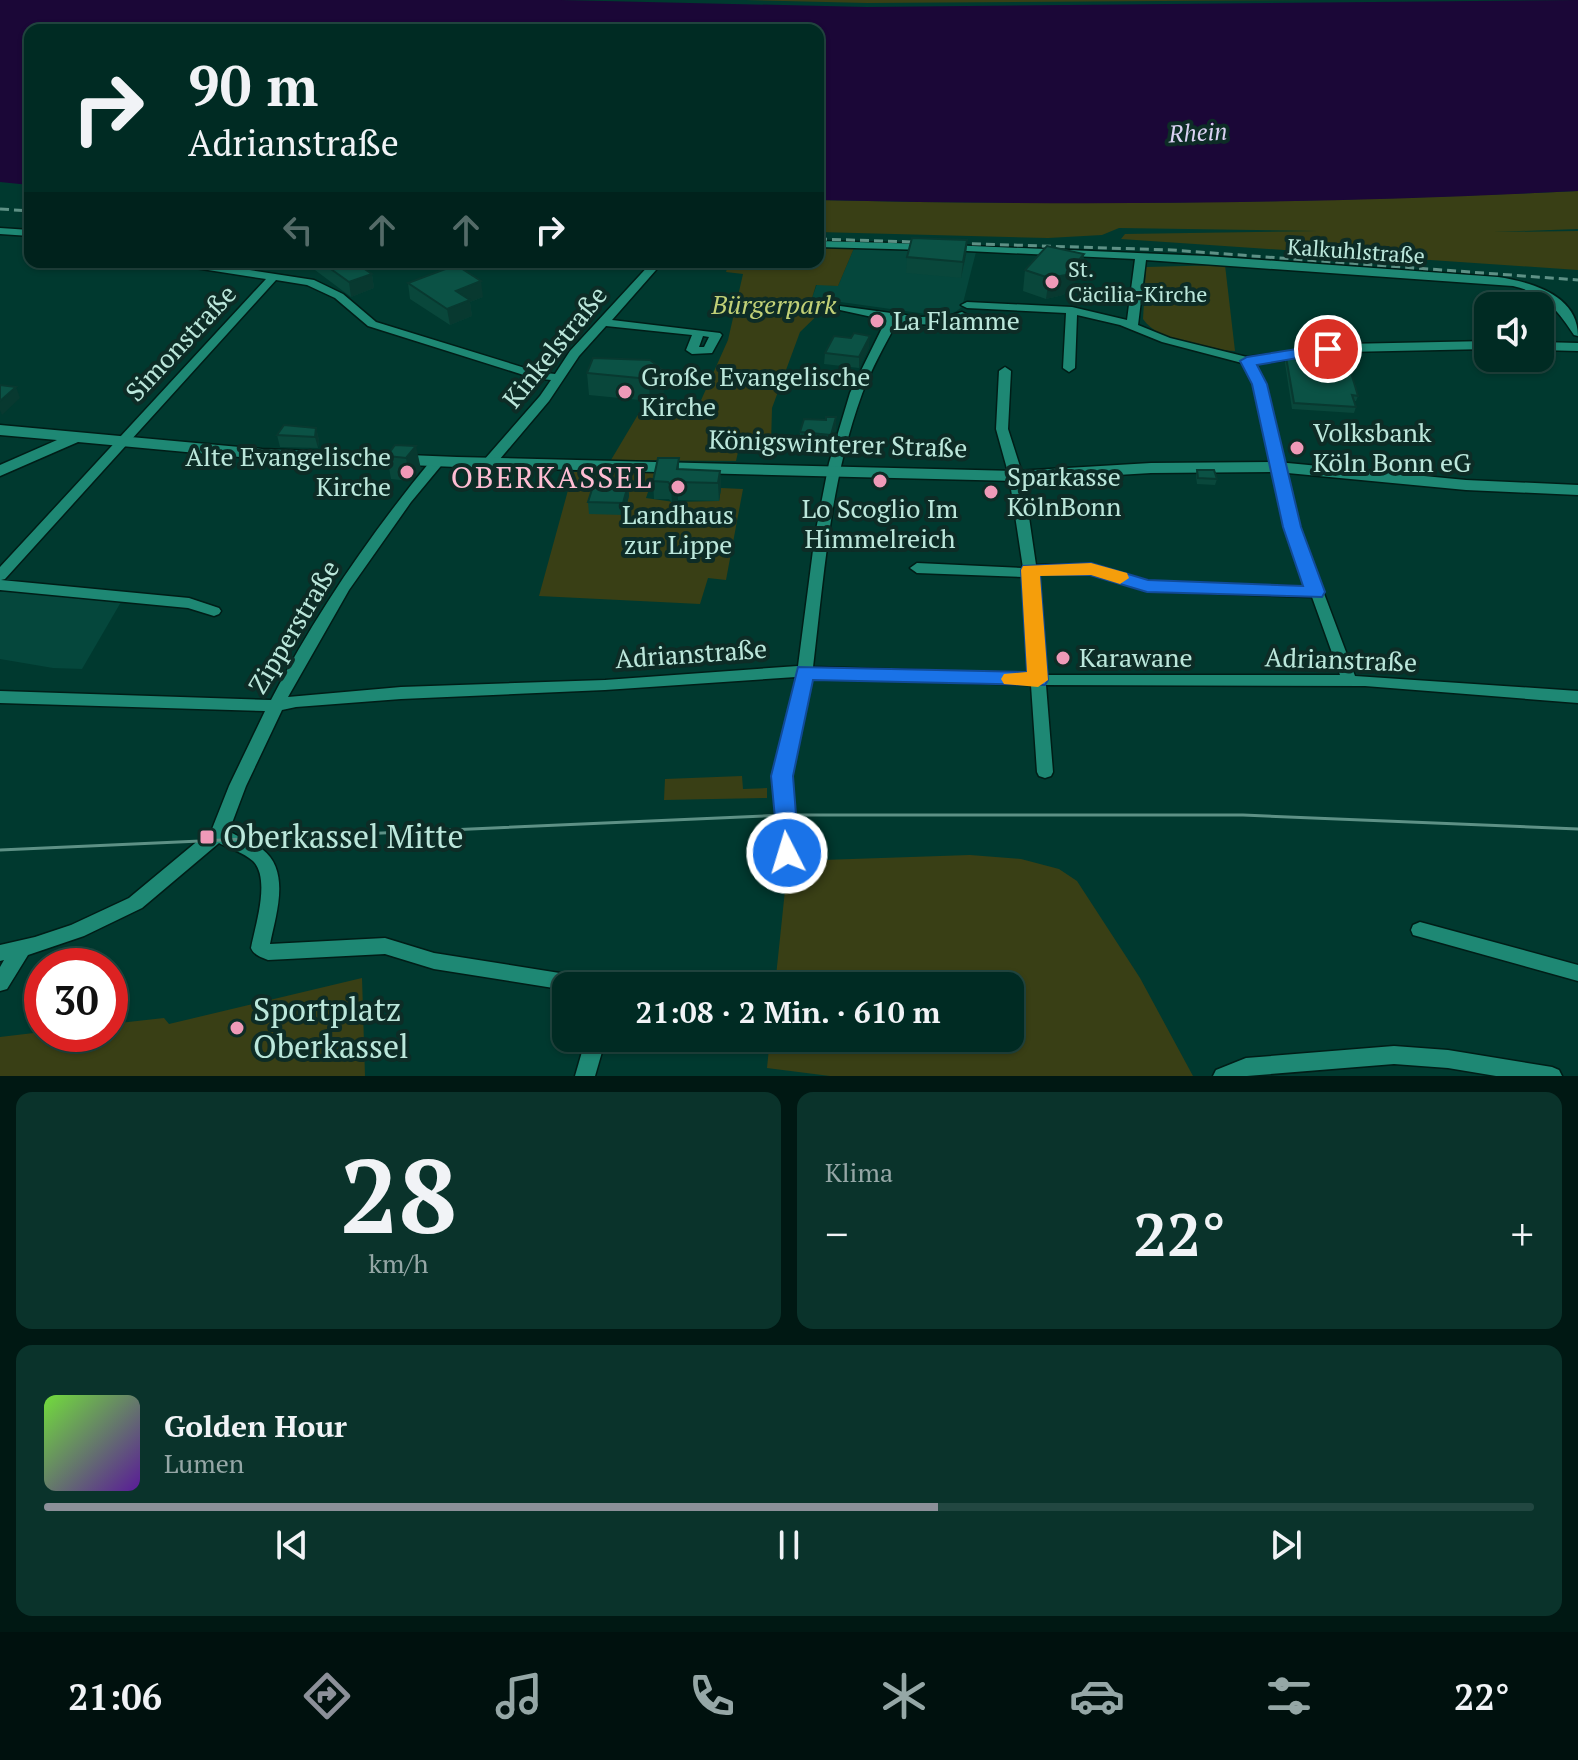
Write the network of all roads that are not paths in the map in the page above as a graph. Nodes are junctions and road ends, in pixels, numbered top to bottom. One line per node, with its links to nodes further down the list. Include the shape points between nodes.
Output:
1 (0, 231): 2 (street)
2 (24, 233)
3 (824, 244): 4 (street)
4 (1141, 256): 9 (street, Kalkuhlstraße, via 1498,280 1529,285); 14 (street)
5 (218, 268): 7 (street)
6 (652, 268): 13 (street, Kinkelstraße)
7 (274, 276): 23 (street, via 322,287 372,324 398,334); 26 (street, Simonstraße)
8 (1578, 305): 9 (street)
9 (1562, 306): 16 (street, Kalkuhlstraße)
10 (844, 308): 12 (street)
11 (1072, 310): 12 (street, via 965,310 949,319); 14 (street); 21 (street)
12 (893, 318): 31 (street, via 856,393)
13 (602, 322): 15 (street); 23 (street, Kinkelstraße)
14 (1132, 325): 20 (street, via 1166,340)
15 (699, 332)
16 (1578, 333)
17 (1474, 345): 20 (street, via 1345,348)
18 (1554, 346): 19 (street)
19 (1578, 347)
20 (1247, 361): 29 (street, via 1260,384)
21 (1069, 368)
22 (1005, 371): 32 (street, via 1002,429)
23 (560, 378): 28 (street, Kinkelstraße)
24 (0, 430): 25 (main road, Königswinterer Straße)
25 (73, 438): 26 (main road, Königswinterer Straße); 30 (main road)
26 (120, 442): 27 (main road, Königswinterer Straße); 36 (street, Simonstraße)
27 (438, 461): 28 (main road, Königswinterer Straße); 45 (street, Zipperstraße, via 389,522)
28 (489, 463): 31 (main road, Königswinterer Straße)
29 (1277, 467): 32 (main road, Königswinterer Straße); 33 (main road, Königswinterer Straße); 38 (street)
30 (0, 471)
31 (835, 471): 32 (main road, Königswinterer Straße); 40 (street)
32 (1016, 476): 35 (street)
33 (1578, 490)
34 (917, 568): 35 (street, via 1017,574)
35 (1030, 570): 38 (street, via 1091,569 1147,586); 41 (street)
36 (0, 576)
37 (0, 585): 39 (street, via 189,603)
38 (1315, 592): 42 (street, via 1348,672)
39 (214, 611)
40 (805, 672): 41 (street, Adrianstraße); 45 (street, Adrianstraße, via 401,693); 48 (street, via 782,776 787,853)
41 (1038, 680): 42 (street, Adrianstraße); 46 (street)
42 (1347, 682): 44 (street, Adrianstraße)
43 (0, 697): 45 (street, Adrianstraße)
44 (1578, 697)
45 (277, 706): 47 (street, Zipperstraße)
46 (1045, 772)
47 (219, 833): 50 (street, via 124,911); 53 (street, via 260,855 266,866 270,882 260,948 268,952 385,946 434,961)
48 (782, 869)
49 (1420, 930): 52 (street)
50 (21, 950): 51 (street); 54 (street)
51 (0, 953)
52 (1578, 973)
53 (552, 980)
54 (0, 983)
55 (592, 1052): 56 (street)
56 (585, 1076)
57 (1223, 1076): 58 (street, via 1246,1067 1394,1055)
58 (1552, 1076)

